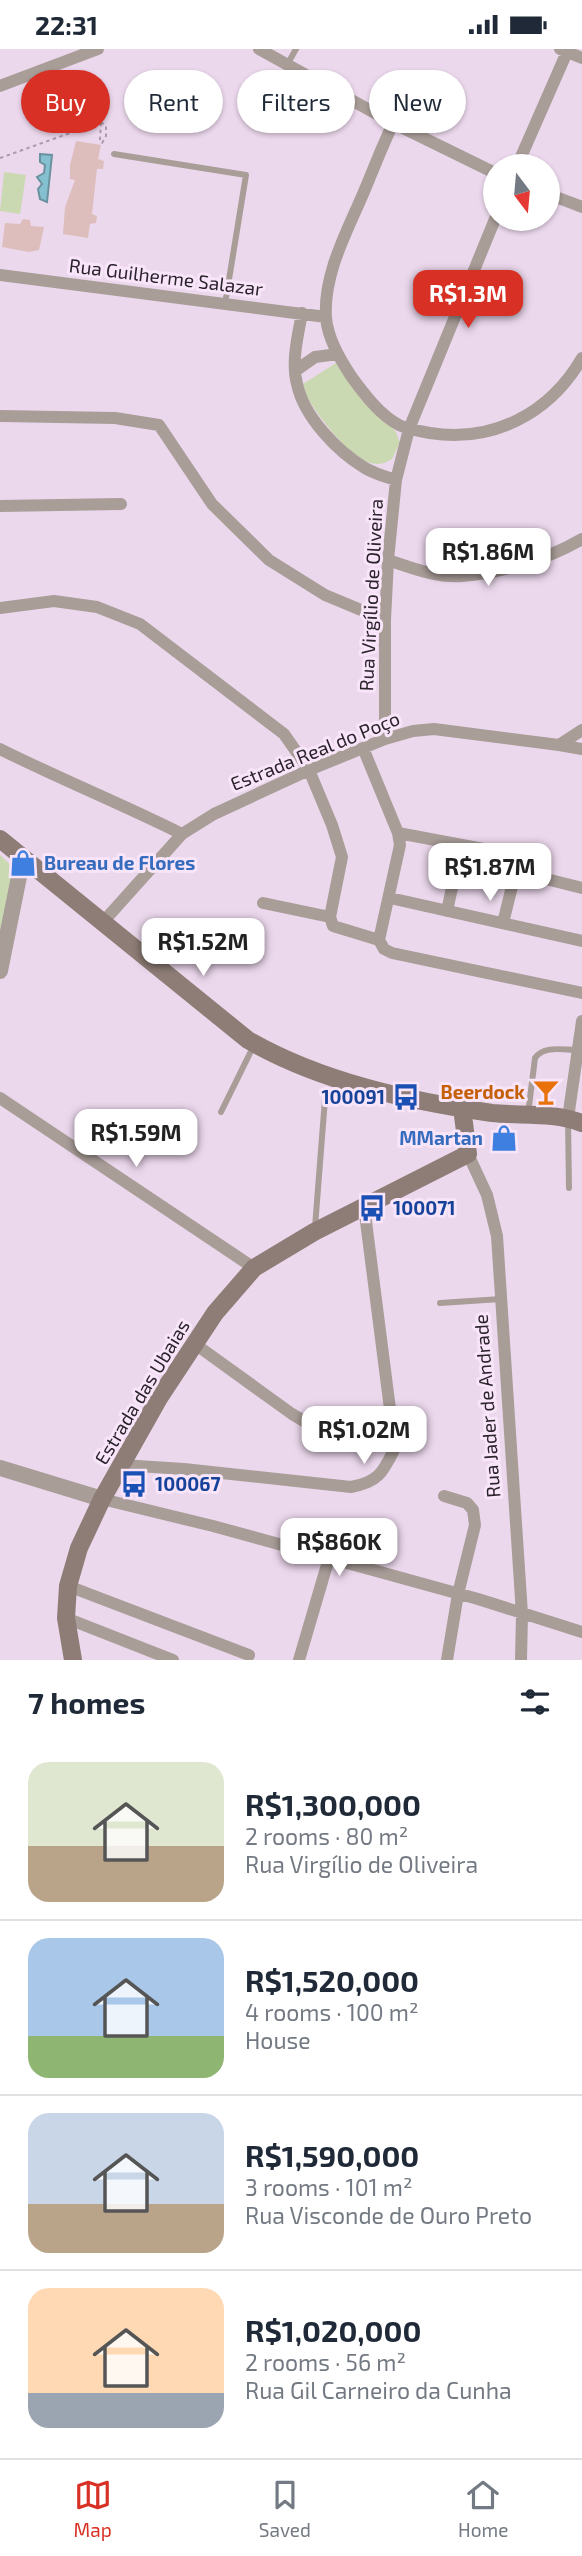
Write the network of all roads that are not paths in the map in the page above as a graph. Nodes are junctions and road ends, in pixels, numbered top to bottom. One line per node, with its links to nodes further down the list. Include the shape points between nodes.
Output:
1 (98, 49): 7 (street)
2 (260, 49): 6 (street)
3 (296, 49): 6 (lane)
4 (563, 51): 5 (street); 12 (street)
5 (582, 58)
6 (287, 65): 8 (street)
7 (0, 86)
8 (369, 110)
9 (389, 133): 20 (street, via 337,255)
10 (413, 133): 13 (street)
11 (114, 154): 18 (lane, via 246,175)
12 (522, 154)
13 (483, 167)
14 (560, 199): 15 (street)
15 (582, 207)
16 (490, 231): 25 (street, Rua Virgílio de Oliveira)
17 (0, 275): 18 (street, Rua Guilherme Salazar)
18 (225, 304): 19 (street, Rua Guilherme Salazar)
19 (302, 313): 20 (street, Rua Guilherme Salazar); 23 (street)
20 (326, 317): 21 (street)
21 (338, 354): 23 (street, via 315,357); 25 (street, via 366,395 393,421)
22 (582, 358): 25 (street, via 539,409 490,432 450,435)
23 (295, 371): 26 (street, via 297,386 320,428 365,468)
24 (0, 416): 32 (street, via 115,418 159,425 212,505 269,560 325,595)
25 (409, 429): 26 (street, Rua Virgílio de Oliveira)
26 (396, 480): 30 (street, Rua Virgílio de Oliveira)
27 (121, 505): 28 (street)
28 (0, 506)
29 (582, 539): 30 (street, via 513,567 461,576 424,572)
30 (388, 560): 32 (street, Rua Virgílio de Oliveira)
31 (0, 608): 39 (street, via 54,601 97,607 140,624 284,734)
32 (385, 620): 34 (street, Rua Virgílio de Oliveira)
33 (582, 730): 35 (street)
34 (385, 739): 35 (street, Estrada Real do Poço, via 434,729); 36 (street, Estrada Real do Poço)
35 (559, 745): 38 (street, Estrada Real do Poço)
36 (363, 748): 39 (street, Estrada Real do Poço); 40 (street)
37 (0, 749): 41 (street)
38 (582, 749)
39 (309, 770): 41 (street, Estrada Real do Poço); 50 (street, via 342,857)
40 (398, 833): 43 (street); 47 (street)
41 (182, 834): 51 (street, Estrada Real do Poço)
42 (0, 839): 44 (main road)
43 (461, 846): 45 (street, via 516,855); 49 (street)
44 (23, 857): 51 (main road); 55 (street)
45 (522, 866): 46 (street, via 530,875); 52 (street, via 515,874)
46 (582, 888)
47 (390, 898): 49 (street); 53 (street)
48 (263, 903): 50 (street)
49 (447, 911): 52 (street)
50 (330, 917): 53 (street, via 335,927)
51 (103, 922): 58 (main road)
52 (503, 923): 54 (street)
53 (379, 940): 56 (street, via 392,953)
54 (582, 941)
55 (0, 971)
56 (582, 993)
57 (582, 1021): 59 (street)
58 (255, 1044): 62 (main road, via 302,1067 341,1079); 64 (lane)
59 (578, 1050): 65 (lane, via 538,1053); 66 (street)
60 (0, 1098): 71 (street)
61 (325, 1099): 70 (lane)
62 (463, 1108): 63 (main road); 67 (main road, Rua Jader de Andrade)
63 (485, 1111): 65 (main road); 67 (main road)
64 (221, 1112)
65 (528, 1115): 66 (main road)
66 (578, 1121): 68 (lane)
67 (468, 1154): 69 (main road, Estrada das Ubaias); 72 (street, Rua Jader de Andrade, via 493,1216)
68 (569, 1188)
69 (364, 1206): 70 (main road, Estrada das Ubaias); 76 (street, via 395,1448 383,1472 351,1487)
70 (314, 1232): 71 (main road, Estrada das Ubaias)
71 (254, 1268): 74 (main road, Estrada das Ubaias)
72 (501, 1299): 73 (lane); 83 (street, Rua Jader de Andrade)
73 (440, 1304)
74 (195, 1344): 75 (street); 76 (main road, Estrada das Ubaias)
75 (314, 1427)
76 (122, 1465): 79 (main road, Estrada das Ubaias)
77 (0, 1468): 79 (street)
78 (444, 1496): 82 (street, via 467,1503 475,1517)
79 (102, 1499): 80 (street); 81 (main road, Estrada das Ubaias, via 79,1548)
80 (329, 1558): 82 (street); 89 (street)
81 (68, 1586): 84 (main road, Estrada das Ubaias); 86 (street)
82 (458, 1594): 83 (street); 90 (street)
83 (522, 1615): 85 (street); 91 (street, Rua Jader de Andrade)
84 (66, 1618): 87 (main road, Estrada das Ubaias); 88 (street)
85 (582, 1632)
86 (249, 1655)
87 (73, 1660)
88 (173, 1660)
89 (299, 1660)
90 (447, 1660)
91 (521, 1660)

